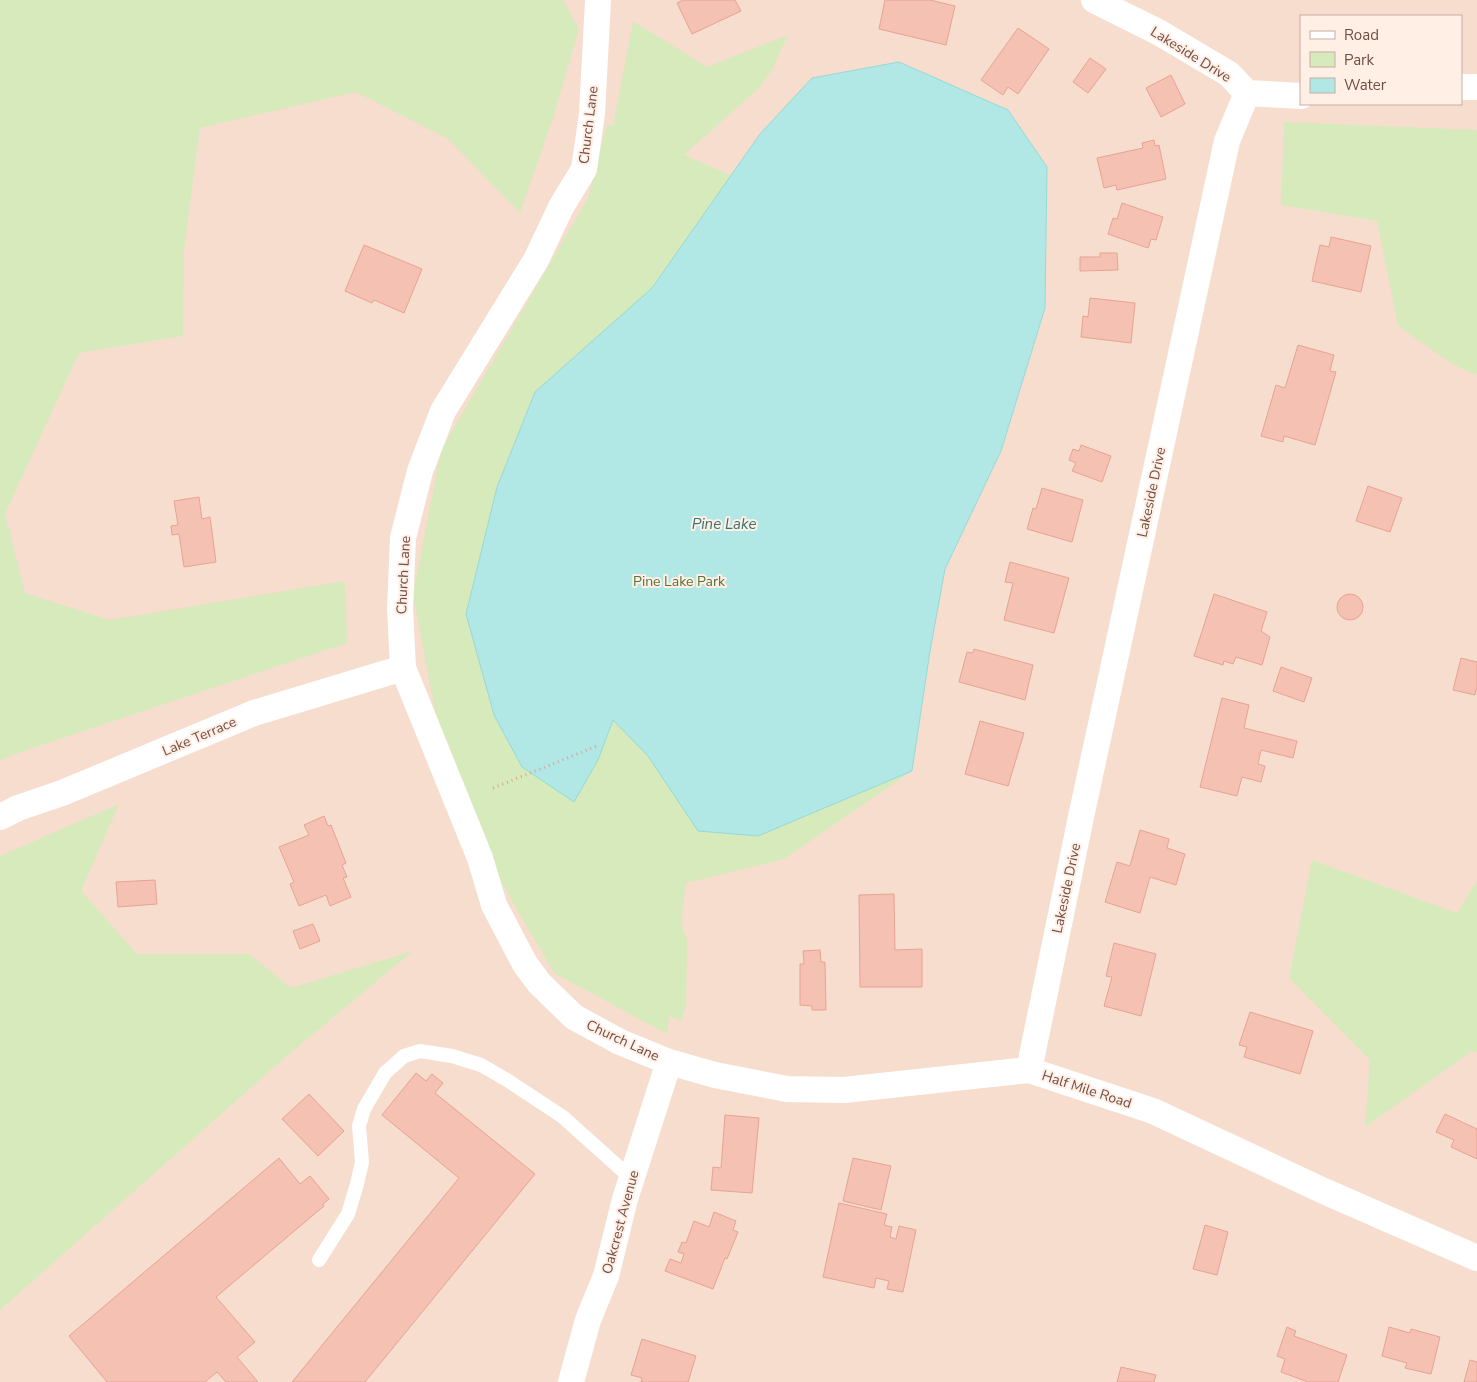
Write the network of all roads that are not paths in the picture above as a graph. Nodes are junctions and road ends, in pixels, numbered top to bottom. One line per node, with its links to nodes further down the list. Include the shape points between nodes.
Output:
1 (598, 0): 7 (street, Church Lane, via 592,114 584,169 561,207 536,260 443,411 420,471 403,538 400,608)
2 (1094, 0): 5 (street, Lakeside Drive, via 1160,33 1229,74)
3 (1462, 87): 4 (street)
4 (1477, 87)
5 (1247, 93): 6 (street); 10 (street, Lakeside Drive, via 1227,141)
6 (1300, 96)
7 (403, 668): 8 (street, Lake Terrace, via 254,713); 9 (street, Church Lane, via 480,858 494,905 525,964 539,984 574,1017 620,1042)
8 (0, 817)
9 (669, 1062): 10 (street, Half Mile Road, via 787,1089 844,1090); 11 (street, Oakcrest Avenue)
10 (1029, 1070): 12 (street, Half Mile Road, via 1153,1111)
11 (632, 1179): 13 (lane, via 563,1117 507,1080 481,1065 420,1051 404,1056 385,1073 364,1110 359,1126 362,1162 357,1184 348,1214); 14 (street, Oakcrest Avenue, via 606,1276 588,1320)
12 (1477, 1258)
13 (319, 1260)
14 (571, 1382)

